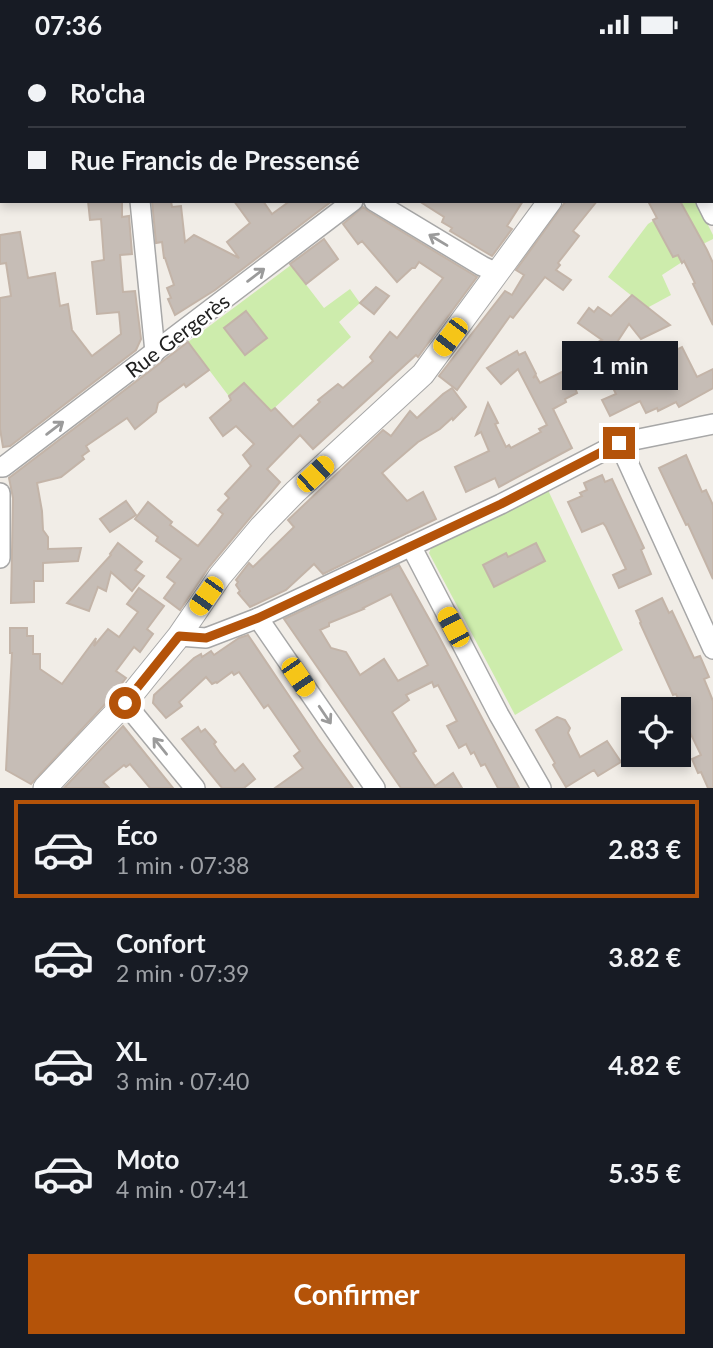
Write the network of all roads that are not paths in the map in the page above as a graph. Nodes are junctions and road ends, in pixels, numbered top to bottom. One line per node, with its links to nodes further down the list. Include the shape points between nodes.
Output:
1 (140, 203): 6 (street)
2 (350, 203): 6 (street, Rue Gergerès, one-way to 2)
3 (377, 203): 5 (street, one-way to 3)
4 (549, 203): 5 (street)
5 (498, 273): 14 (street, via 423,374 261,527)
6 (155, 352): 9 (street, Rue Gergerès, one-way to 6)
7 (713, 424): 8 (street)
8 (619, 443): 11 (street); 15 (street)
9 (0, 467)
10 (0, 493): 12 (street)
11 (411, 546): 13 (street); 20 (street)
12 (0, 558)
13 (258, 618): 14 (street, via 206,638); 19 (street, one-way to 19)
14 (179, 636): 16 (street)
15 (713, 649)
16 (125, 703): 17 (street); 18 (street, one-way to 16)
17 (45, 788)
18 (195, 788)
19 (375, 788)
20 (541, 788)

